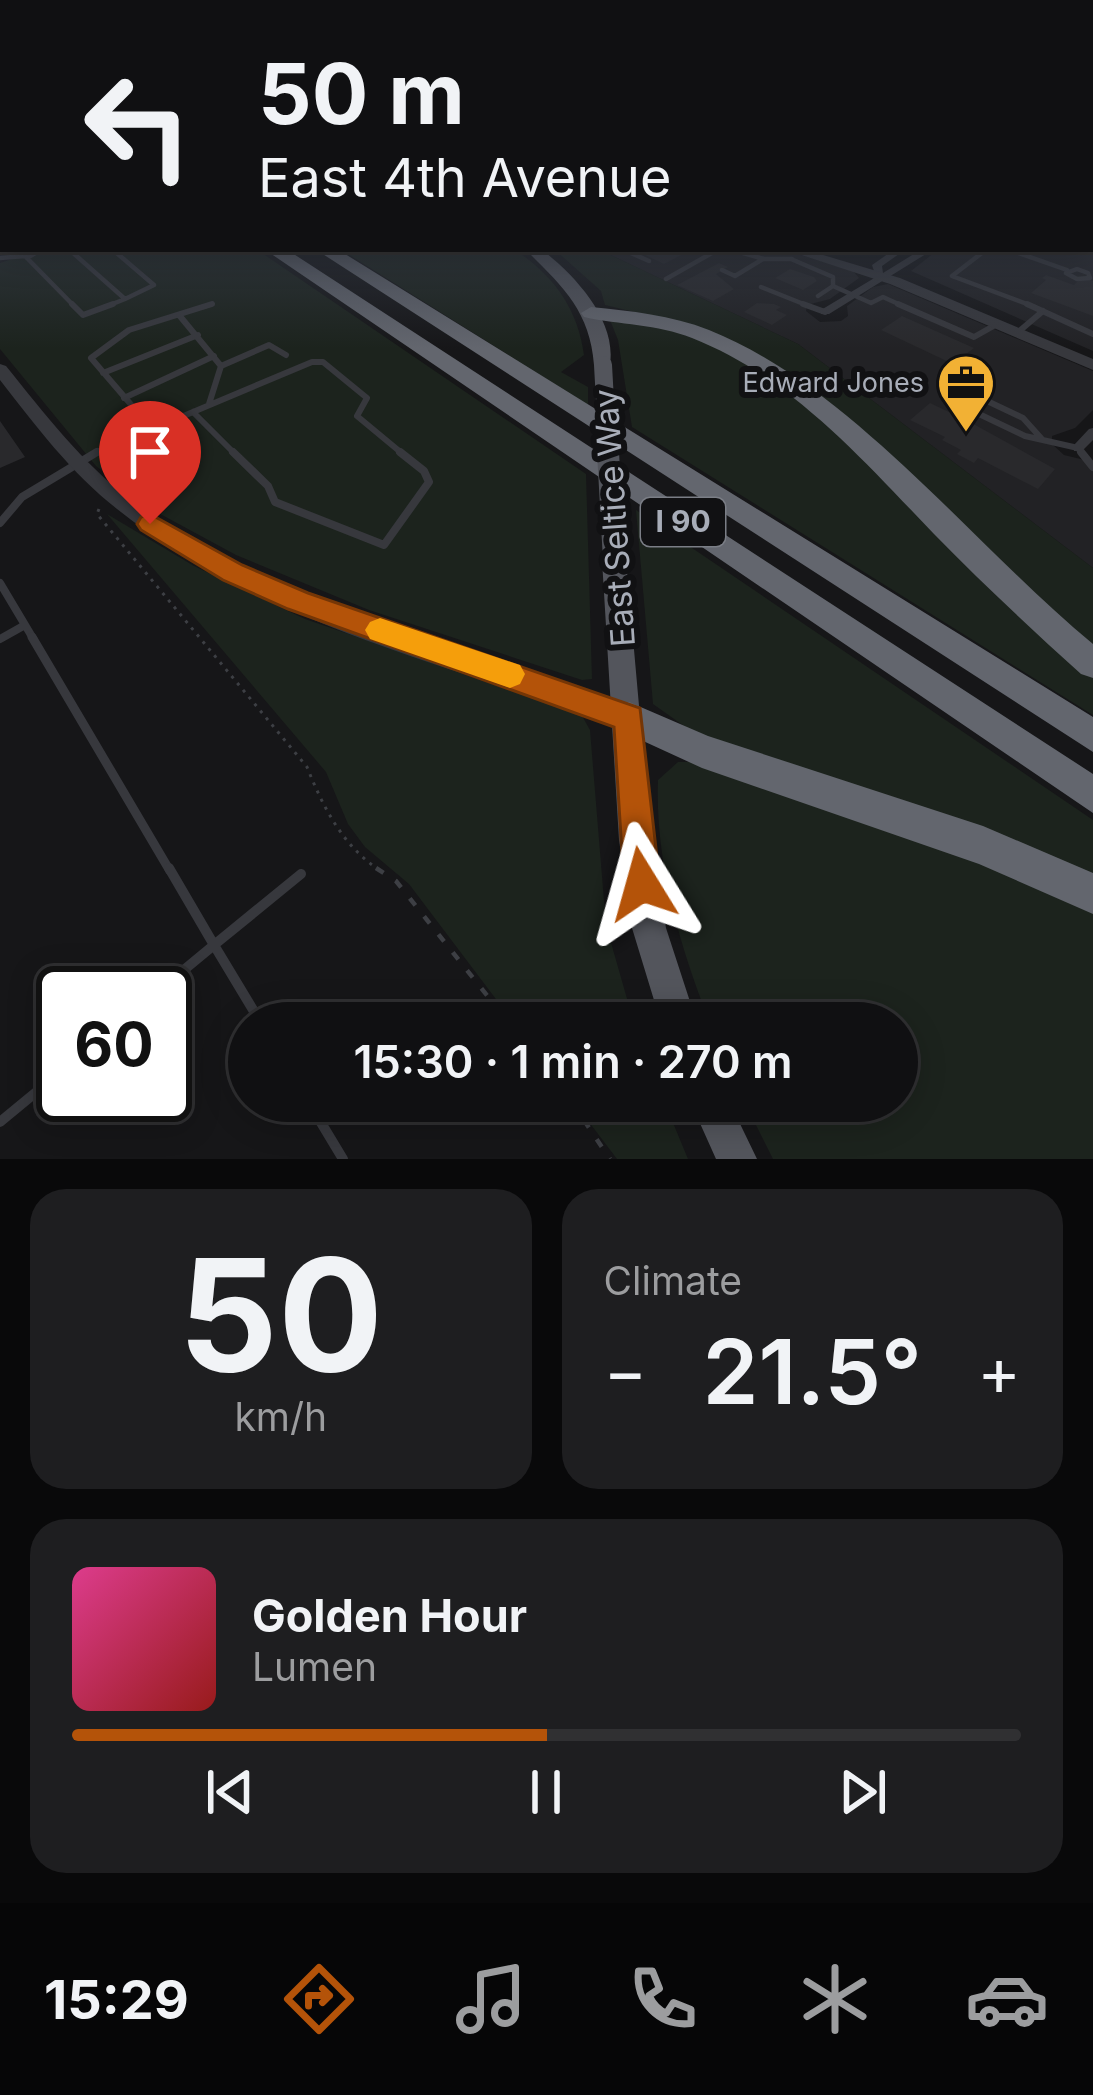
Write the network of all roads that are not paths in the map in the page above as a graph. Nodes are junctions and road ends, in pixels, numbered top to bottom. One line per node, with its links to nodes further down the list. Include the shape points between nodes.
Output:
1 (1, 252): 17 (lane)
2 (37, 252): 17 (lane)
3 (72, 252): 30 (lane)
4 (116, 252): 30 (lane, via 154,285)
5 (278, 252): 63 (highway, I 90)
6 (329, 252): 62 (highway, I 90)
7 (536, 252): 34 (main road, East Seltice Way)
8 (629, 252): 20 (lane)
9 (714, 252): 19 (lane)
10 (740, 252): 18 (lane)
11 (836, 252): 24 (street)
12 (899, 252): 24 (street)
13 (923, 252): 24 (street)
14 (983, 252): 32 (lane, via 952,276)
15 (1016, 252): 21 (lane, via 1067,270)
16 (794, 253): 18 (lane); 24 (street); 26 (lane, via 833,277)
17 (27, 258): 30 (lane, via 83,315)
18 (764, 259): 23 (lane, via 735,276)
19 (699, 260): 22 (lane); 25 (lane)
20 (649, 261)
21 (1093, 263)
22 (714, 266)
23 (722, 270)
24 (884, 271): 28 (street); 36 (street); 37 (street)
25 (666, 279)
26 (833, 286): 28 (lane); 29 (lane)
27 (761, 287): 33 (lane)
28 (851, 294): 33 (street); 36 (lane, via 871,303 883,296 974,337)
29 (818, 296)
30 (125, 299)
31 (212, 304): 35 (lane)
32 (1044, 310): 37 (lane); 38 (lane)
33 (825, 312)
34 (591, 313): 60 (highway, via 693,331 794,382); 61 (main road, East Seltice Way, bridge, via 603,343)
35 (179, 315): 39 (lane); 46 (lane, via 100,346 91,358)
36 (997, 324): 37 (street)
37 (1021, 329): 40 (street); 43 (street)
38 (1093, 334)
39 (198, 335): 42 (lane); 46 (lane)
40 (1093, 354)
41 (286, 355): 44 (lane, via 268,345)
42 (214, 356): 44 (lane); 47 (lane)
43 (1093, 365)
44 (221, 366): 48 (lane)
45 (0, 369): 54 (street)
46 (103, 373): 47 (lane)
47 (124, 398): 50 (lane)
48 (208, 406): 49 (lane); 49 (lane, via 323,362 368,398 357,416 429,482 384,544 275,502 268,485)
49 (192, 410): 50 (lane)
50 (152, 429): 54 (lane)
51 (1093, 432): 53 (street)
52 (1041, 438): 52 (lane, via 956,403 954,395 966,391 991,402); 53 (lane)
53 (1078, 448): 55 (lane)
54 (77, 463): 56 (lane, via 18,497); 61 (street, via 150,524 233,572)
55 (1093, 467)
56 (0, 523)
57 (0, 583): 58 (lane)
58 (25, 626): 59 (lane); 66 (lane)
59 (0, 639)
60 (1093, 664)
61 (629, 718): 65 (highway); 69 (main road, East Seltice Way, via 635,840 649,928)
62 (1093, 736)
63 (1093, 795)
64 (301, 874): 66 (lane)
65 (1093, 894)
66 (214, 945): 67 (lane); 68 (lane)
67 (189, 966)
68 (248, 1002)
69 (672, 1002)
70 (36, 1092): 71 (lane)
71 (0, 1122)
72 (321, 1122): 74 (lane)
73 (719, 1122): 75 (main road)
74 (343, 1159)
75 (736, 1159)

